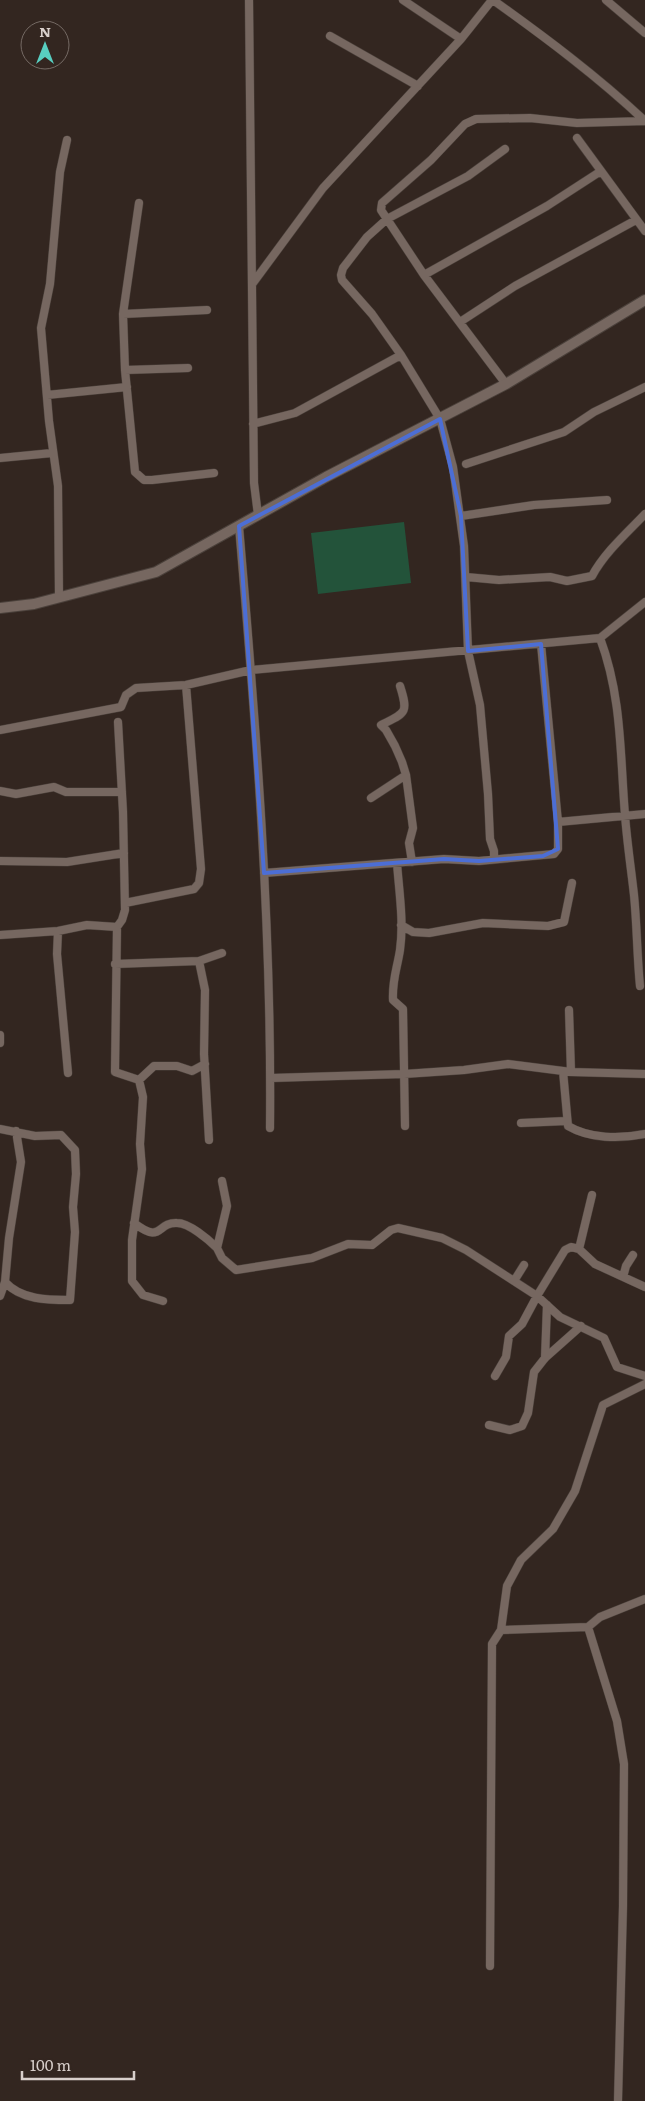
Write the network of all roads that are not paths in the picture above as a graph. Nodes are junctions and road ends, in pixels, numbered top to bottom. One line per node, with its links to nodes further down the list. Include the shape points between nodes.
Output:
1 (249, 0): 19 (street)
2 (403, 0): 7 (street)
3 (492, 0): 7 (street); 9 (street, via 571,57)
4 (606, 0): 5 (street)
5 (645, 33)
6 (330, 36): 8 (street)
7 (461, 39): 8 (street)
8 (418, 86): 19 (street, via 323,188)
9 (645, 121): 15 (street, via 577,123 530,118 476,118 465,124 431,160 382,202 381,210)
10 (577, 138): 13 (street)
11 (68, 140): 30 (street, via 60,172 50,284 42,328)
12 (505, 149): 15 (street, via 468,176)
13 (601, 170): 16 (street); 18 (street, via 547,206)
14 (140, 203): 22 (street)
15 (387, 219): 18 (street); 24 (street, via 367,237 341,275)
16 (636, 220): 17 (street); 23 (street, via 515,286)
17 (645, 231)
18 (424, 275): 23 (street)
19 (252, 283): 32 (street)
20 (645, 300): 27 (street)
21 (207, 310): 22 (street)
22 (123, 314): 26 (street)
23 (460, 322): 27 (street)
24 (401, 355): 31 (street); 32 (street, via 295,413)
25 (188, 368): 26 (street)
26 (125, 370): 28 (street)
27 (506, 384): 31 (street)
28 (127, 387): 30 (street); 36 (street, via 133,461 139,477 152,480)
29 (645, 387): 35 (street, via 594,412 564,432)
30 (47, 395): 33 (street)
31 (440, 418): 39 (street); 40 (street, via 453,466)
32 (253, 424): 39 (street)
33 (52, 453): 34 (street); 43 (street, via 58,486)
34 (0, 458)
35 (466, 464)
36 (214, 473)
37 (607, 500): 40 (street)
38 (645, 514): 42 (street, via 592,576 567,581 550,577 499,580)
39 (258, 515): 41 (street)
40 (461, 516): 42 (street)
41 (239, 526): 43 (street, via 156,572); 49 (street)
42 (466, 577): 48 (street)
43 (59, 597): 45 (street)
44 (643, 607): 46 (street)
45 (0, 608)
46 (600, 638): 47 (street); 59 (street, via 617,696)
47 (541, 644): 48 (street); 60 (street)
48 (468, 651): 49 (street); 62 (street, via 480,705)
49 (251, 670): 50 (street); 66 (street)
50 (186, 685): 53 (street, via 136,688 126,695 121,707); 68 (street, via 201,869 199,883 194,889)
51 (400, 686): 54 (street, via 404,710 398,718 381,725 395,746)
52 (118, 722): 56 (street)
53 (0, 730)
54 (406, 775): 57 (street); 64 (street, via 413,828 409,843)
55 (0, 791): 56 (street, via 16,794 54,787 66,792)
56 (122, 792): 61 (street)
57 (371, 798)
58 (645, 814): 59 (street)
59 (625, 816): 60 (street); 76 (street)
60 (558, 822): 62 (street, via 558,849 554,854)
61 (124, 853): 63 (street, via 67,862); 68 (street)
62 (494, 860): 64 (street)
63 (0, 861)
64 (412, 862): 65 (street)
65 (397, 863): 66 (street); 69 (street)
66 (264, 873): 85 (street)
67 (572, 883): 69 (street, via 564,922 548,926 483,923 429,933 413,932)
68 (125, 903): 70 (street, via 122,920)
69 (401, 925): 83 (street, via 400,950 392,982 393,1000 402,1009)
70 (116, 927): 71 (street, via 87,925); 75 (street)
71 (58, 931): 72 (street); 82 (street, via 57,954)
72 (0, 935)
73 (222, 954): 74 (street)
74 (199, 961): 75 (street); 80 (street, via 205,990)
75 (115, 964): 86 (street, via 115,1072)
76 (640, 986)
77 (569, 1010): 81 (street)
78 (0, 1035): 79 (street)
79 (0, 1043)
80 (205, 1064): 86 (street, via 192,1071 177,1066 154,1066); 94 (street)
81 (567, 1071): 83 (street, via 508,1064); 84 (street); 87 (street)
82 (68, 1073)
83 (404, 1074): 85 (street); 89 (street)
84 (645, 1074)
85 (270, 1078): 90 (street)
86 (139, 1080): 97 (street, via 143,1097 142,1169)
87 (566, 1121): 88 (street); 93 (street, via 580,1133 630,1137)
88 (521, 1123)
89 (405, 1126)
90 (270, 1128)
91 (0, 1129): 92 (street)
92 (16, 1131): 104 (street, via 21,1162); 104 (street, via 35,1136 62,1135 75,1150 75,1232 70,1300 30,1297 11,1289)
93 (645, 1134)
94 (209, 1140)
95 (222, 1181): 98 (street, via 227,1206)
96 (592, 1195): 99 (street)
97 (134, 1223): 98 (street, via 153,1234 175,1222 191,1226); 108 (street, via 132,1281 144,1295)
98 (217, 1248): 103 (street, via 222,1258 236,1270 312,1258 348,1244 372,1245 390,1230 398,1228 442,1238)
99 (579, 1249): 102 (street, via 595,1264); 107 (street, via 571,1247 565,1250)
100 (633, 1255): 102 (street)
101 (524, 1265): 103 (street)
102 (623, 1277): 105 (street)
103 (514, 1281): 107 (street)
104 (5, 1282): 106 (street)
105 (645, 1286)
106 (0, 1296)
107 (537, 1296): 109 (street); 112 (street, via 522,1324 509,1336 506,1357)
108 (163, 1301)
109 (547, 1305): 110 (street, via 560,1317); 111 (street)
110 (581, 1326): 111 (street); 113 (street, via 604,1338 617,1368)
111 (545, 1358): 115 (street, via 534,1372 528,1412 522,1426 510,1430)
112 (495, 1376)
113 (645, 1376)
114 (645, 1384): 118 (street, via 603,1406 575,1490 553,1529 521,1560 507,1586)
115 (489, 1425)
116 (645, 1599): 117 (street)
117 (588, 1626): 118 (street); 120 (street, via 617,1721 624,1764)
118 (501, 1630): 119 (street, via 492,1644)
119 (490, 1966)
120 (618, 2101)

